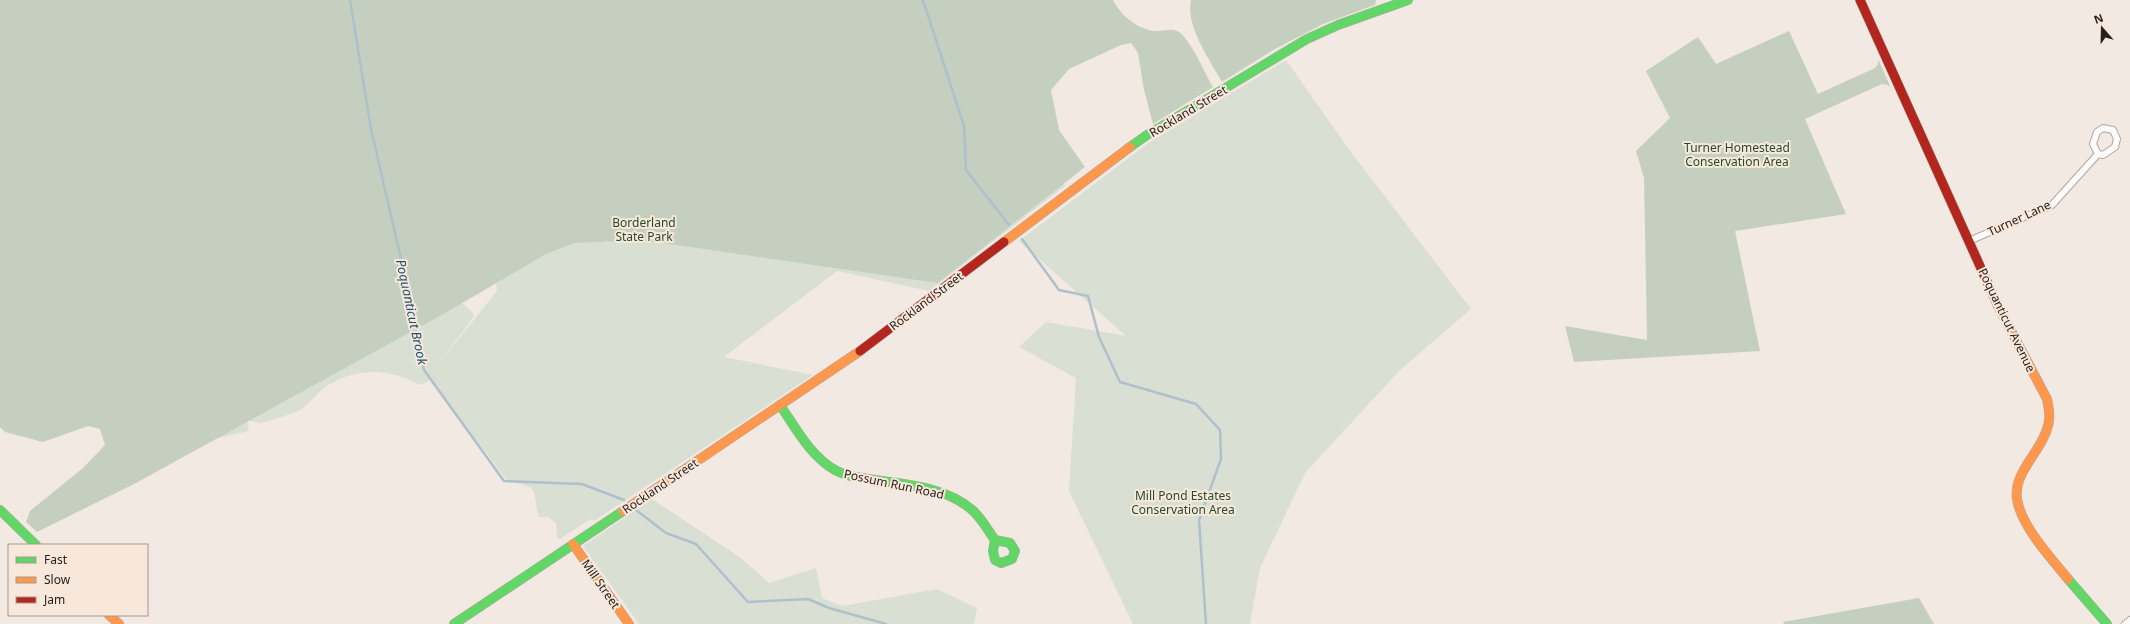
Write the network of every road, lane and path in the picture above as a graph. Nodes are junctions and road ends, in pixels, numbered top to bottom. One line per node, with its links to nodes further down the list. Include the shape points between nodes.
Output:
1 (1408, 0): 5 (street, Rockland Street, via 1338,24 1307,39 1152,132 1074,188 904,319)
2 (1860, 0): 4 (street, Poquanticut Avenue)
3 (2098, 154): 3 (street, Turner Lane, via 2093,144 2097,132 2103,128 2113,130 2117,139 2115,147 2103,155); 4 (street, Turner Lane, via 2052,205)
4 (1969, 241): 15 (street, Poquanticut Avenue, via 2022,354 2045,393 2050,410 2048,432 2019,483 2017,496 2020,511 2035,535)
5 (780, 405): 7 (street, Possum Run Road, via 830,467 858,477 944,493 971,509); 9 (street, Rockland Street)
6 (0, 510): 8 (street)
7 (994, 540)
8 (35, 544)
9 (573, 544): 13 (street, Rockland Street); 14 (street, Mill Street)
10 (110, 616): 12 (street)
11 (2130, 620): 16 (street)
12 (119, 624)
13 (454, 624)
14 (629, 624)
15 (2107, 624)
16 (2125, 624)

